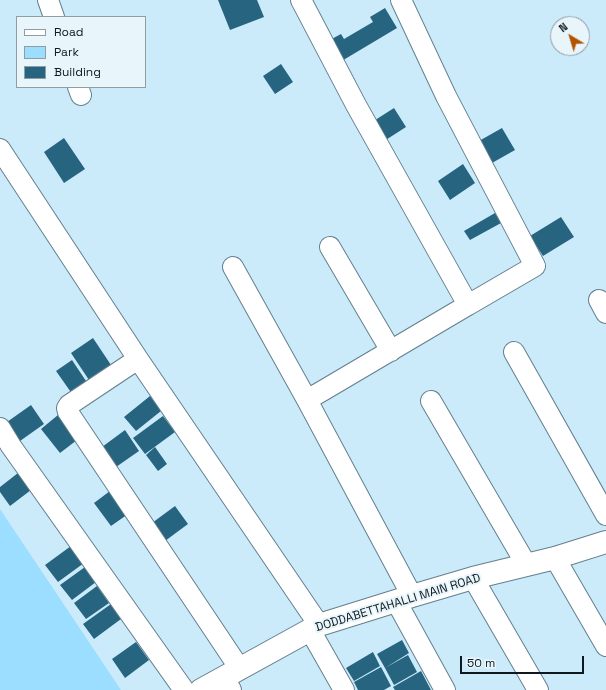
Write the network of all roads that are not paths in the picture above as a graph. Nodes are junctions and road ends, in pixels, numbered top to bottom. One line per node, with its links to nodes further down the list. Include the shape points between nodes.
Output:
1 (48, 0): 4 (street)
2 (301, 0): 8 (street, via 356,105)
3 (401, 0): 8 (street, via 446,96 535,266)
4 (54, 16)
5 (0, 149): 11 (street)
6 (330, 247): 9 (street)
7 (233, 267): 12 (street)
8 (468, 305): 9 (street)
9 (391, 351): 12 (street)
10 (514, 352): 15 (street)
11 (138, 359): 21 (street); 23 (street, via 69,405 68,412)
12 (307, 400): 20 (street)
13 (431, 401): 18 (street)
14 (0, 428): 24 (street)
15 (606, 515)
16 (606, 542): 17 (street, DODDABETTAHALLI MAIN ROAD)
17 (555, 558): 18 (street, DODDABETTAHALLI MAIN ROAD); 22 (street)
18 (526, 564): 19 (street, DODDABETTAHALLI MAIN ROAD)
19 (473, 578): 20 (street, DODDABETTAHALLI MAIN ROAD); 28 (street)
20 (404, 598): 21 (street, DODDABETTAHALLI MAIN ROAD); 27 (street)
21 (315, 628): 23 (street, DODDABETTAHALLI MAIN ROAD); 26 (street)
22 (606, 646)
23 (232, 679): 25 (street, DODDABETTAHALLI MAIN ROAD)
24 (184, 690)
25 (201, 690)
26 (344, 690)
27 (445, 690)
28 (538, 690)

